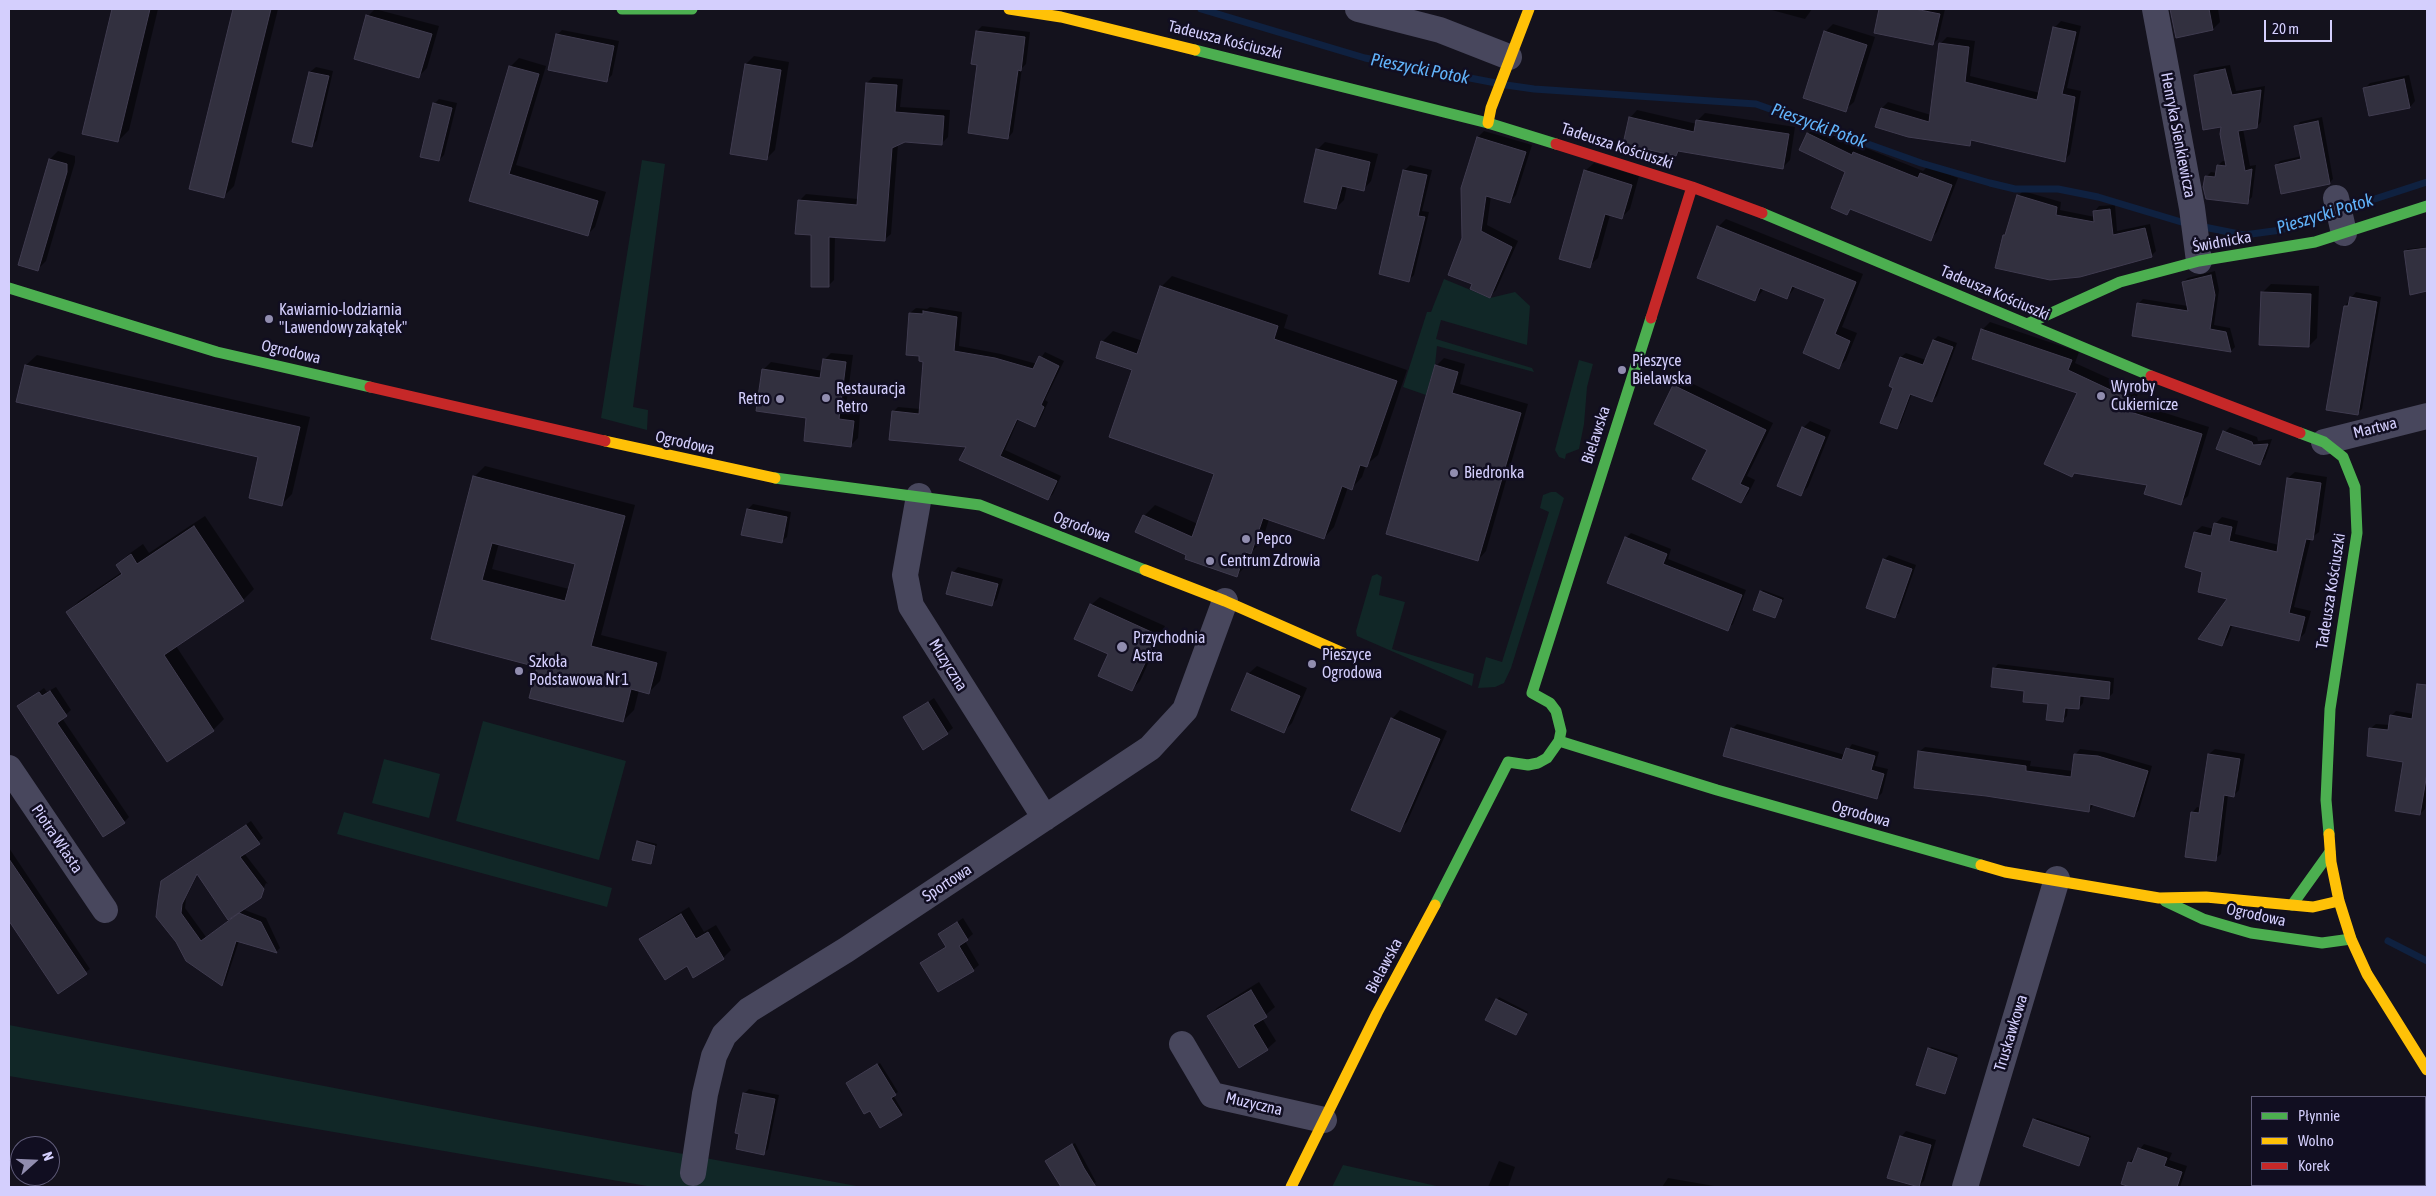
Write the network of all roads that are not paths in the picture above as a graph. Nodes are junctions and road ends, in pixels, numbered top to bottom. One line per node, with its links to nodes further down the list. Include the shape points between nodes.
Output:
1 (622, 9): 2 (street)
2 (692, 9)
3 (1009, 9): 8 (street, Tadeusza Kościuszki, via 1061,17)
4 (1358, 9): 7 (street, via 1440,30)
5 (1529, 9): 7 (street)
6 (2155, 9): 11 (street, Henryka Sienkiewicza, via 2193,214)
7 (1508, 62): 8 (street)
8 (1488, 123): 9 (street, Tadeusza Kościuszki)
9 (1692, 187): 13 (street, Tadeusza Kościuszki); 19 (street, Bielawska, via 1532,693 1550,703 1556,711 1561,731)
10 (2427, 206): 11 (street, Świdnicka, via 2340,213 2315,242)
11 (2197, 252): 13 (street, Świdnicka)
12 (9, 288): 16 (street, Ogrodowa, via 217,352 658,454 758,476)
13 (2026, 324): 15 (street, Tadeusza Kościuszki, via 2181,389)
14 (2427, 416): 15 (street, Martwa)
15 (2324, 442): 22 (street, Tadeusza Kościuszki, via 2343,457 2350,470 2355,486 2357,533 2330,709 2326,800)
16 (918, 496): 17 (street, Ogrodowa, via 980,505); 21 (street, Muzyczna, via 905,576 911,606)
17 (1225, 601): 18 (street, Ogrodowa); 21 (street, Sportowa, via 1185,710 1150,748)
18 (1343, 653)
19 (1559, 741): 23 (street, Ogrodowa, via 2005,872); 35 (street, Bielawska, via 1547,758 1538,763 1518,765 1508,762)
20 (9, 768): 27 (street, Piotra Własta)
21 (1045, 818): 36 (street, Sportowa, via 750,1010 724,1034 712,1065)
22 (2330, 852): 25 (street, Tadeusza Kościuszki); 26 (street)
23 (2057, 879): 24 (street, Ogrodowa); 37 (street, Truskawkowa)
24 (2159, 898): 26 (street, Ogrodowa, via 2206,897); 29 (street, Ogrodowa, via 2203,919 2251,933)
25 (2339, 901): 26 (street, Ogrodowa, via 2313,907); 28 (street, Tadeusza Kościuszki)
26 (2292, 905)
27 (105, 910)
28 (2351, 939): 29 (street, Ogrodowa, via 2322,943); 32 (street, Tadeusza Kościuszki)
29 (2302, 940): 30 (street)
30 (2324, 953)
31 (2354, 968): 32 (street)
32 (2367, 974): 34 (street, Tadeusza Kościuszki)
33 (1182, 1044): 35 (street, Muzyczna, via 1212,1095)
34 (2427, 1070)
35 (1324, 1120): 38 (street, Bielawska)
36 (693, 1173)
37 (1973, 1185)
38 (1291, 1187)

